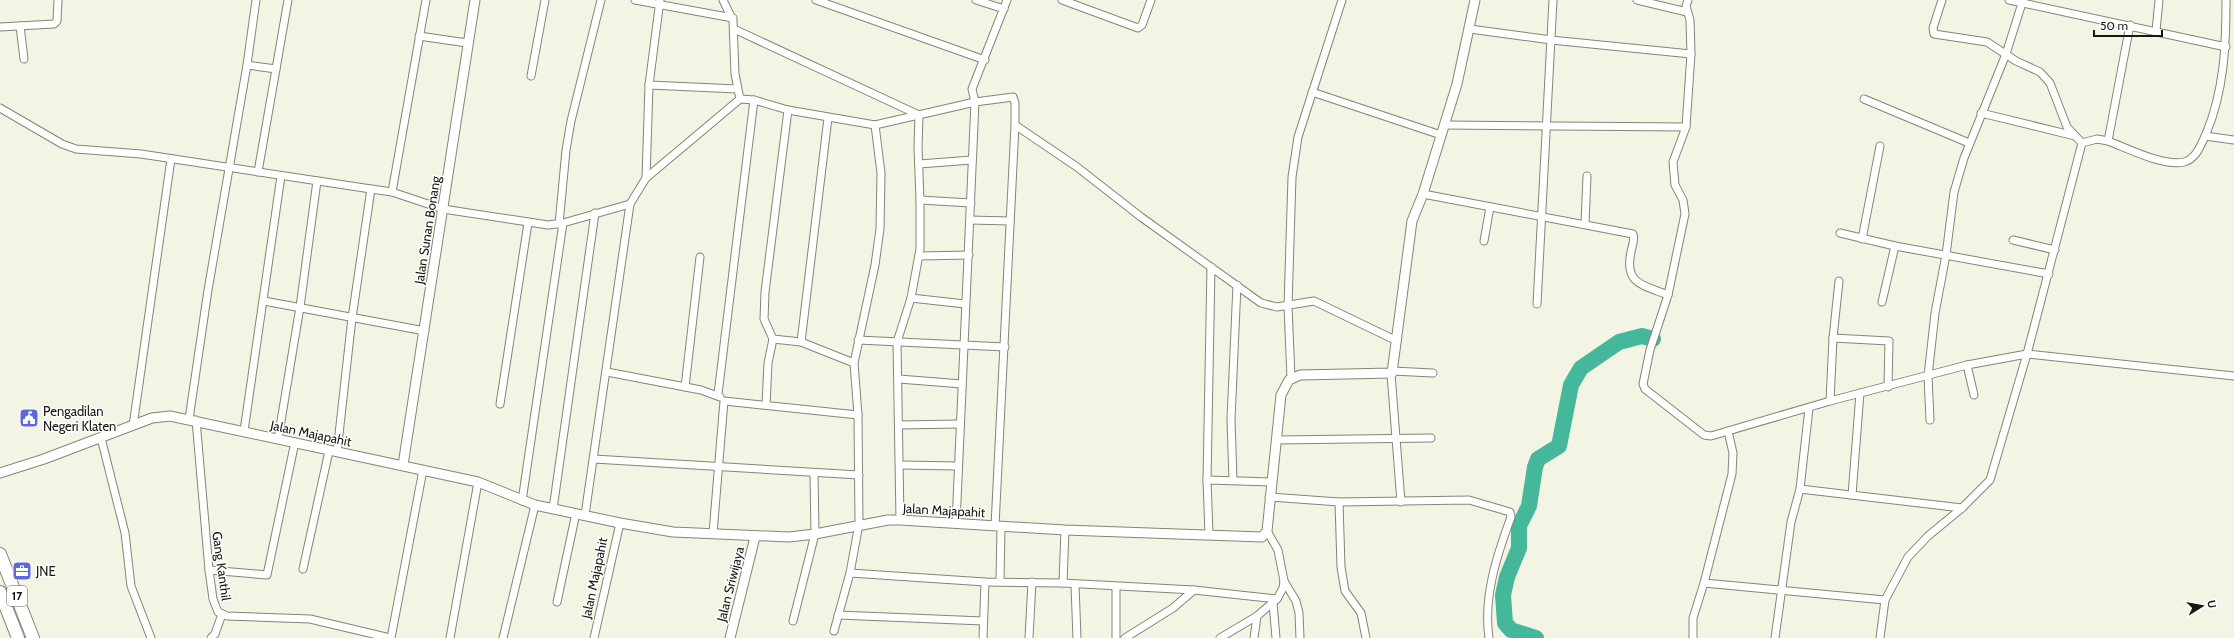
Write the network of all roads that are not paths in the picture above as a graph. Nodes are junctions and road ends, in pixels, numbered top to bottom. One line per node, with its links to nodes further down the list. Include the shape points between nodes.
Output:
1 (58, 0): 30 (street, via 57,21 54,24)
2 (256, 0): 43 (street, Gang Kanthil)
3 (288, 0): 44 (street)
4 (426, 0): 35 (street)
5 (475, 0): 37 (street, Jalan Sunan Bonang)
6 (545, 0): 45 (street)
7 (601, 0): 94 (street, via 571,121 566,150)
8 (635, 0): 25 (street)
9 (723, 0): 28 (street)
10 (816, 0): 42 (street)
11 (976, 0): 26 (street)
12 (1007, 0): 26 (street)
13 (1062, 0): 14 (street, via 1138,28 1142,25)
14 (1151, 0)
15 (1342, 0): 48 (street)
16 (1476, 0): 33 (street)
17 (1553, 0): 36 (street)
18 (1637, 0): 27 (street)
19 (1688, 0): 27 (street)
20 (1942, 0): 40 (street, via 1933,28 1934,34 1979,40)
21 (2009, 0): 24 (street)
22 (2159, 0): 34 (street)
23 (2226, 0): 38 (street)
24 (2023, 1): 29 (street); 40 (street)
25 (659, 3): 28 (street); 46 (street)
26 (1004, 10): 42 (street)
27 (1687, 12): 39 (street, via 1690,20)
28 (733, 18): 32 (street)
29 (2130, 25): 34 (street); 67 (street)
30 (20, 26): 31 (street); 41 (street)
31 (0, 27)
32 (734, 29): 47 (street); 56 (street)
33 (1470, 29): 36 (street); 60 (street)
34 (2156, 31): 38 (street)
35 (419, 36): 37 (street); 81 (street)
36 (1551, 40): 39 (street); 61 (street)
37 (467, 43): 87 (street, Jalan Sunan Bonang)
38 (2226, 46): 65 (street, via 2220,91)
39 (1691, 54): 62 (street)
40 (2006, 54): 55 (street); 64 (street, via 2031,66 2046,77 2068,127)
41 (24, 59)
42 (985, 60): 52 (street, via 972,89)
43 (247, 65): 44 (street); 74 (street, Gang Kanthil)
44 (276, 69): 75 (street)
45 (531, 76)
46 (649, 85): 47 (street); 78 (street)
47 (737, 89): 49 (street)
48 (1312, 92): 63 (street); 115 (street, via 1298,137 1292,177)
49 (740, 99): 51 (street); 78 (street)
50 (1864, 99): 68 (street)
51 (754, 100): 54 (street); 140 (street)
52 (975, 102): 56 (street); 59 (street, via 1013,97); 72 (street)
53 (0, 108): 71 (street, via 70,147)
54 (788, 110): 57 (street); 120 (street, via 763,315)
55 (1981, 113): 64 (street); 68 (street)
56 (919, 115): 58 (street); 73 (street)
57 (828, 118): 58 (street); 123 (street)
58 (875, 125): 121 (street, via 881,173 880,228 875,266)
59 (1015, 125): 91 (street); 105 (street, via 1077,167)
60 (1445, 125): 61 (street); 63 (street)
61 (1545, 126): 62 (street); 89 (street)
62 (1686, 127): 109 (street, via 1673,162 1675,184 1683,200 1684,214)
63 (1441, 134): 82 (street)
64 (2075, 136): 69 (street)
65 (2205, 136): 66 (street); 67 (street, via 2191,159 2178,162 2149,156)
66 (2234, 140)
67 (2108, 141): 69 (street, via 2097,139)
68 (1969, 143): 101 (street, via 1954,192)
69 (2082, 143): 100 (street)
70 (1880, 146): 96 (street)
71 (171, 159): 74 (street); 153 (street)
72 (972, 160): 73 (street); 84 (street)
73 (919, 164): 83 (street)
74 (228, 168): 75 (street); 149 (street, Gang Kanthil)
75 (258, 172): 76 (street)
76 (281, 176): 79 (street); 111 (street)
77 (1586, 176): 93 (street)
78 (646, 178): 85 (street)
79 (317, 181): 80 (street); 116 (street)
80 (371, 189): 81 (street); 117 (street)
81 (392, 192): 87 (street)
82 (1423, 194): 86 (street); 122 (street, via 1410,229)
83 (920, 200): 84 (street); 102 (street)
84 (971, 203): 90 (street)
85 (630, 204): 88 (street); 130 (street)
86 (1490, 207): 89 (street); 98 (street)
87 (443, 209): 92 (street); 118 (street, Jalan Sunan Bonang)
88 (595, 213): 94 (street); 184 (street)
89 (1543, 216): 93 (street); 114 (street)
90 (970, 220): 91 (street); 103 (street)
91 (1010, 221): 126 (street)
92 (528, 223): 94 (street); 145 (street)
93 (1585, 223): 109 (street, via 1633,234 1630,275 1633,279)
94 (561, 224): 179 (street)
95 (1840, 233): 96 (street)
96 (1862, 239): 99 (street)
97 (2013, 240): 100 (street)
98 (1484, 241)
99 (1895, 246): 101 (street); 112 (street)
100 (2055, 250): 106 (street)
101 (1946, 255): 106 (street); 133 (street, via 1935,313)
102 (919, 256): 103 (street); 110 (street)
103 (968, 256): 113 (street)
104 (700, 257): 138 (street)
105 (1211, 267): 108 (street); 172 (street)
106 (2049, 274): 127 (street)
107 (1839, 281): 119 (street)
108 (1237, 285): 115 (street, via 1261,303 1277,307); 173 (street, via 1231,419)
109 (1668, 295): 155 (street, via 1650,350 1643,384 1649,394 1704,435 1711,436)
110 (911, 298): 113 (street); 124 (street)
111 (264, 301): 116 (street); 154 (street)
112 (1882, 302)
113 (966, 304): 125 (street)
114 (1537, 304)
115 (1288, 306): 122 (street, via 1314,301); 135 (street)
116 (300, 307): 117 (street); 159 (street)
117 (352, 318): 118 (street); 162 (street)
118 (425, 331): 164 (street, Jalan Sunan Bonang)
119 (1832, 338): 139 (street, via 1889,341); 143 (street)
120 (773, 339): 123 (street); 146 (street, via 768,363)
121 (858, 340): 124 (street); 128 (street)
122 (1397, 341): 131 (street)
123 (801, 342): 128 (street)
124 (897, 342): 125 (street); 136 (street)
125 (964, 345): 126 (street); 137 (street)
126 (1005, 347): 190 (street)
127 (2027, 354): 129 (street); 134 (street); 183 (street, via 1990,480)
128 (854, 363): 148 (street)
129 (1967, 365): 133 (street); 142 (street)
130 (607, 372): 138 (street); 163 (street)
131 (1392, 372): 132 (street); 135 (street, via 1300,375); 157 (street)
132 (1433, 373)
133 (1928, 376): 139 (street); 150 (street)
134 (2234, 376)
135 (1292, 378): 160 (street, via 1281,395)
136 (899, 380): 137 (street); 151 (street)
137 (962, 384): 152 (street)
138 (685, 387): 140 (street)
139 (1888, 387): 141 (street)
140 (718, 394): 144 (street)
141 (1860, 394): 143 (street); 177 (street)
142 (1974, 395)
143 (1830, 401): 147 (street)
144 (724, 402): 146 (street); 167 (street)
145 (500, 404)
146 (766, 405): 148 (street)
147 (1809, 408): 155 (street); 176 (street)
148 (858, 415): 171 (street)
149 (193, 419): 153 (street, Jalan Majapahit, via 160,416); 154 (street, Jalan Majapahit); 199 (street, Gang Kanthil)
150 (1930, 420)
151 (899, 424): 152 (street); 165 (street)
152 (959, 424): 166 (street)
153 (133, 426): 156 (street, Jalan Majapahit)
154 (244, 431): 159 (street, Jalan Majapahit)
155 (1728, 431): 206 (street, via 1733,453 1732,474)
156 (101, 438): 169 (street, Jalan Majapahit); 224 (street, via 125,533 130,586)
157 (1397, 438): 158 (street); 160 (street); 181 (street)
158 (1431, 438)
159 (278, 439): 161 (street, Jalan Majapahit)
160 (1276, 440): 175 (street)
161 (295, 442): 162 (street, Jalan Majapahit); 199 (street, via 267,575)
162 (333, 452): 164 (street, Jalan Majapahit); 198 (street)
163 (594, 459): 167 (street); 185 (street)
164 (404, 465): 168 (street, Jalan Majapahit)
165 (900, 465): 166 (street); 186 (street)
166 (957, 466): 188 (street)
167 (718, 468): 170 (street); 193 (street)
168 (424, 470): 174 (street, Jalan Majapahit); 226 (street)
169 (0, 473)
170 (814, 473): 171 (street); 194 (street)
171 (859, 475): 189 (street)
172 (1207, 480): 173 (street); 195 (street)
173 (1233, 480): 175 (street)
174 (478, 482): 179 (street, Jalan Majapahit); 227 (street)
175 (1271, 482): 178 (street)
176 (1800, 489): 177 (street); 210 (street, via 1791,522)
177 (1852, 495): 183 (street)
178 (1269, 497): 180 (street); 192 (street)
179 (522, 501): 182 (street, Jalan Majapahit)
180 (1339, 502): 181 (street); 240 (street, via 1341,567 1345,591 1361,613)
181 (1401, 502): 241 (street, via 1469,500 1510,512 1511,517 1492,582 1488,607)
182 (535, 505): 184 (street, Jalan Majapahit); 228 (street)
183 (1962, 508): 212 (street, via 1915,549 1903,566)
184 (553, 509): 185 (street, Jalan Majapahit)
185 (581, 514): 187 (street, Jalan Majapahit); 214 (street)
186 (900, 520): 188 (street, Jalan Majapahit); 189 (street, Jalan Majapahit)
187 (620, 523): 193 (street, Jalan Majapahit, via 673,532); 229 (street, Jalan Majapahit)
188 (956, 523): 190 (street, Jalan Majapahit)
189 (859, 524): 194 (street, Jalan Majapahit); 200 (street)
190 (998, 526): 191 (street, Jalan Majapahit); 201 (street)
191 (1065, 530): 195 (street, Jalan Majapahit); 205 (street)
192 (1267, 531): 195 (street, Jalan Majapahit, via 1262,537); 202 (street, via 1278,550)
193 (713, 533): 196 (street, Jalan Majapahit)
194 (815, 534): 196 (street, Jalan Majapahit); 218 (street)
195 (1209, 534)
196 (756, 537): 230 (street, Jalan Sriwijaya)
197 (0, 554): 223 (highway, 17)
198 (303, 569)
199 (209, 570): 215 (street, Gang Kanthil, via 215,607)
200 (850, 573): 203 (street); 216 (street)
201 (1000, 581): 203 (street); 204 (street)
202 (1284, 581): 213 (street); 239 (street, via 1296,601)
203 (985, 582): 219 (street)
204 (1032, 582): 205 (street); 232 (street)
205 (1063, 583): 207 (street)
206 (1704, 583): 210 (street); 242 (street, via 1693,618)
207 (1075, 585): 208 (street); 233 (street)
208 (1116, 587): 209 (street); 234 (street)
209 (1194, 590): 213 (street); 235 (street, via 1173,608)
210 (1781, 590): 212 (street); 243 (street)
211 (0, 592): 222 (highway, 17)
212 (1886, 600): 244 (street)
213 (1275, 601): 217 (street); 238 (street)
214 (557, 602)
215 (222, 614): 221 (street, Gang Kanthil, via 310,619); 225 (street)
216 (838, 614): 219 (street); 220 (street)
217 (1257, 616): 236 (street); 237 (street)
218 (793, 621)
219 (983, 621): 231 (street)
220 (834, 631)
221 (366, 636): 226 (street, Gang Kanthil)
222 (18, 638)
223 (33, 638)
224 (151, 638)
225 (211, 638)
226 (391, 638)
227 (450, 638)
228 (503, 638)
229 (594, 638)
230 (730, 638)
231 (982, 638)
232 (1029, 638)
233 (1077, 638)
234 (1116, 638)
235 (1125, 638)
236 (1220, 638)
237 (1254, 638)
238 (1276, 638)
239 (1300, 638)
240 (1366, 638)
241 (1489, 638)
242 (1693, 638)
243 (1775, 638)
244 (1880, 638)

